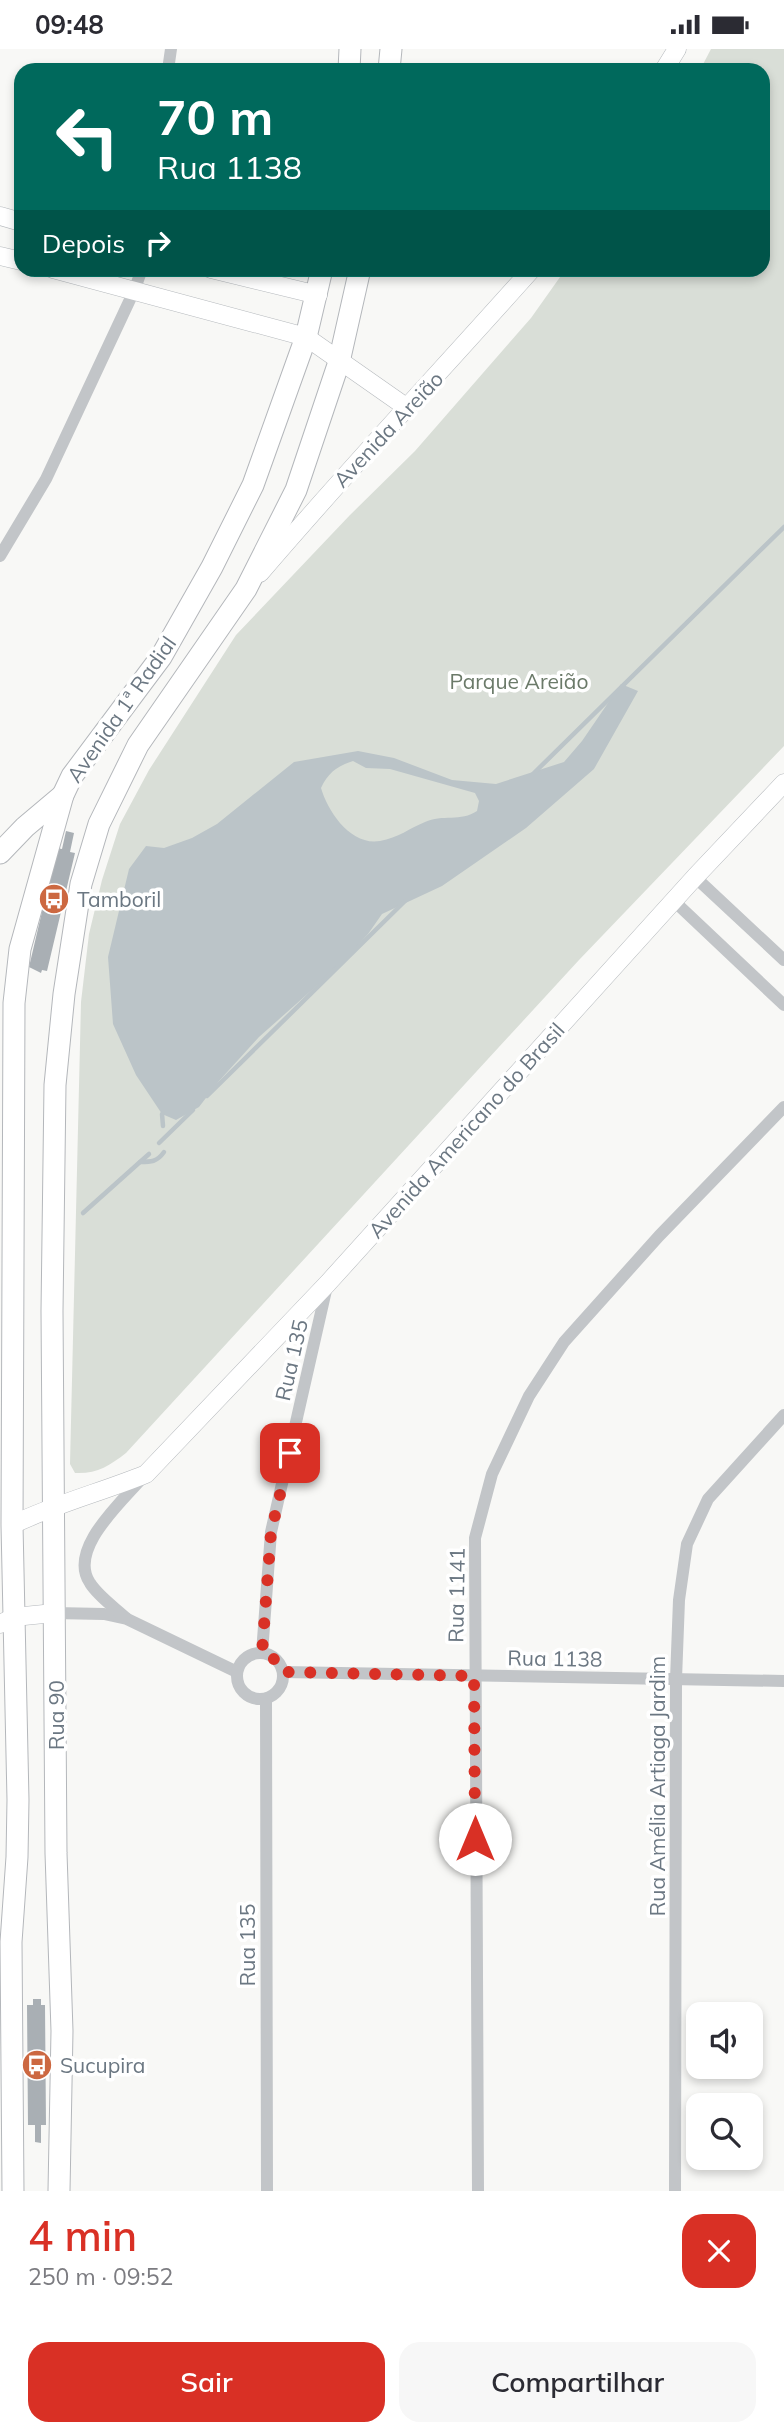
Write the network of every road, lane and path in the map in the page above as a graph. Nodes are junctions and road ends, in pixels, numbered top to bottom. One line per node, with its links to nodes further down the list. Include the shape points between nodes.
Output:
1 (82, 277): 7 (street)
2 (139, 277): 7 (street)
3 (244, 277): 8 (street)
4 (321, 277): 8 (main road, Avenida 1ª Radial)
5 (358, 277): 10 (main road, Avenida 1ª Radial)
6 (525, 277): 11 (street, Avenida Areião)
7 (134, 291): 9 (street); 12 (street, via 46,479)
8 (318, 295): 9 (main road, Avenida 1ª Radial)
9 (306, 337): 10 (street); 15 (main road, Avenida 1ª Radial, via 253,485 212,567 160,657 72,776)
10 (339, 362): 11 (street); 13 (main road, Avenida 1ª Radial, via 296,490)
11 (406, 407): 13 (street, Avenida Areião)
12 (0, 556)
13 (246, 589): 23 (main road, Avenida 1ª Radial, via 138,745 99,824 81,884 55,1085)
14 (784, 783): 17 (street, Avenida Americano do Brasil)
15 (63, 795): 16 (main road); 21 (main road, Avenida 1ª Radial, via 20,949)
16 (0, 853)
17 (695, 877): 18 (street, Avenida Americano do Brasil); 19 (street)
18 (674, 901): 20 (street); 25 (street, Avenida Americano do Brasil)
19 (784, 960)
20 (784, 1005)
21 (6, 1026): 24 (main road, Avenida 1ª Radial)
22 (784, 1107): 36 (street, Rua 1141, via 564,1342 529,1396 492,1474 475,1538)
23 (54, 1238): 28 (main road, Rua 90)
24 (12, 1257): 29 (main road, Rua 90)
25 (328, 1283): 27 (street, Avenida Americano do Brasil); 33 (street, Rua 135, via 271,1532)
26 (784, 1415): 37 (street, Rua Amélia Artiaga Jardim, via 708,1499 687,1544 679,1599)
27 (146, 1474): 28 (street, Avenida Americano do Brasil); 31 (street, Avenida Americano do Brasil, via 85,1552 89,1582)
28 (53, 1507): 29 (street, Avenida Americano do Brasil); 30 (main road, Rua 90)
29 (12, 1525): 32 (main road, Rua 90)
30 (54, 1613): 31 (street); 32 (street); 41 (main road, Rua 90, via 62,2031)
31 (127, 1619): 34 (street)
32 (7, 1621): 40 (main road, Rua 90, via 18,1811 11,1942)
33 (262, 1653): 34 (street, via 246,1657); 35 (street, via 280,1664)
34 (237, 1672): 39 (street, via 236,1681 245,1695)
35 (283, 1672): 36 (street, Rua 1138); 39 (street, via 280,1688)
36 (474, 1676): 37 (street, Rua 1138); 43 (street, Rua 1141)
37 (676, 1679): 38 (street, Rua 1138); 44 (street, Rua Amélia Artiaga Jardim)
38 (784, 1681)
39 (266, 1699): 42 (street, Rua 135)
40 (13, 2191)
41 (59, 2191)
42 (267, 2191)
43 (478, 2191)
44 (675, 2191)

